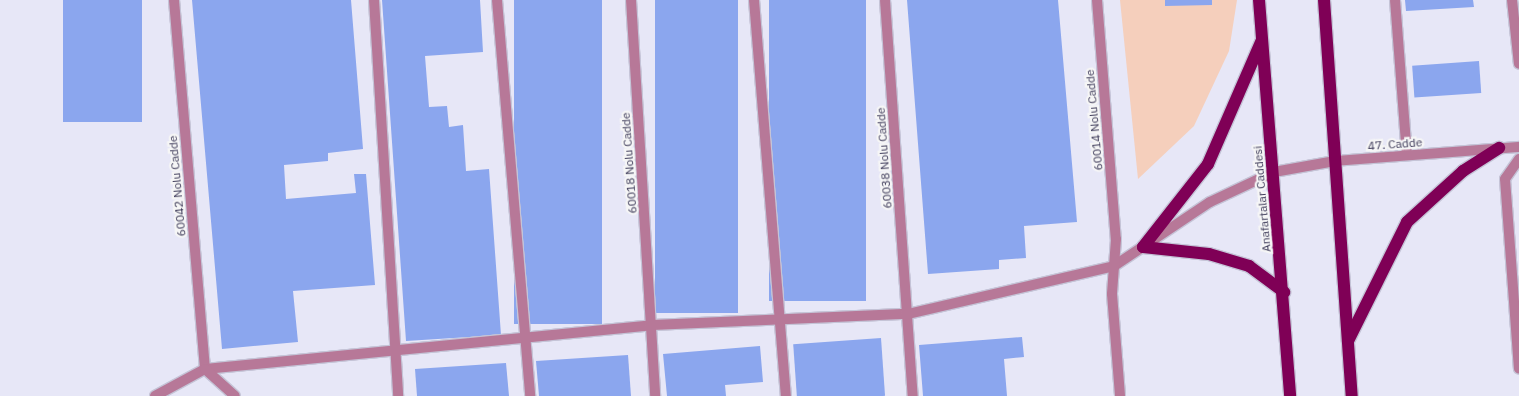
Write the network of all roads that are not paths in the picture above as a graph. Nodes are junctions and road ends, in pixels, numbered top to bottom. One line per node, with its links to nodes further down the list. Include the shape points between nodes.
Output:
1 (174, 0): 31 (street, 60042 Nolu Cadde)
2 (374, 0): 28 (street)
3 (497, 0): 26 (street)
4 (631, 0): 25 (street, 60018 Nolu Cadde)
5 (754, 0): 24 (street)
6 (885, 0): 23 (street, 60038 Nolu Cadde)
7 (1097, 0): 21 (street, 60014 Nolu Cadde, via 1116,239)
8 (1259, 0): 12 (main road, Anafartalar Caddesi)
9 (1324, 0): 18 (main road)
10 (1395, 0): 16 (street)
11 (1512, 0): 13 (street)
12 (1262, 39): 19 (main road, Anafartalar Caddesi); 20 (main road, via 1208,164)
13 (1519, 64)
14 (1519, 146): 15 (street, 47. Cadde)
15 (1499, 148): 16 (street, 47. Cadde); 27 (main road, via 1464,171 1407,222)
16 (1407, 155): 18 (street, 47. Cadde)
17 (1519, 159): 29 (street, via 1505,178)
18 (1335, 161): 19 (street, 47. Cadde); 27 (main road)
19 (1274, 172): 20 (street, 47. Cadde, via 1210,202); 22 (main road, Anafartalar Caddesi)
20 (1143, 247): 21 (street, 47. Cadde); 22 (main road, via 1209,254 1249,266)
21 (1114, 266): 23 (street); 39 (street, 60014 Nolu Cadde, via 1112,294)
22 (1284, 292): 40 (main road, Anafartalar Caddesi)
23 (908, 314): 24 (street); 38 (street, 60038 Nolu Cadde)
24 (781, 319): 25 (street); 37 (street)
25 (652, 325): 26 (street); 36 (street, 60018 Nolu Cadde)
26 (526, 337): 28 (street); 35 (street)
27 (1348, 341): 41 (main road)
28 (396, 349): 31 (street); 34 (street)
29 (1518, 354): 30 (street)
30 (1519, 368)
31 (205, 369): 32 (street); 33 (street)
32 (155, 396)
33 (235, 396)
34 (398, 396)
35 (530, 396)
36 (655, 396)
37 (786, 396)
38 (913, 396)
39 (1120, 396)
40 (1290, 396)
41 (1352, 396)

